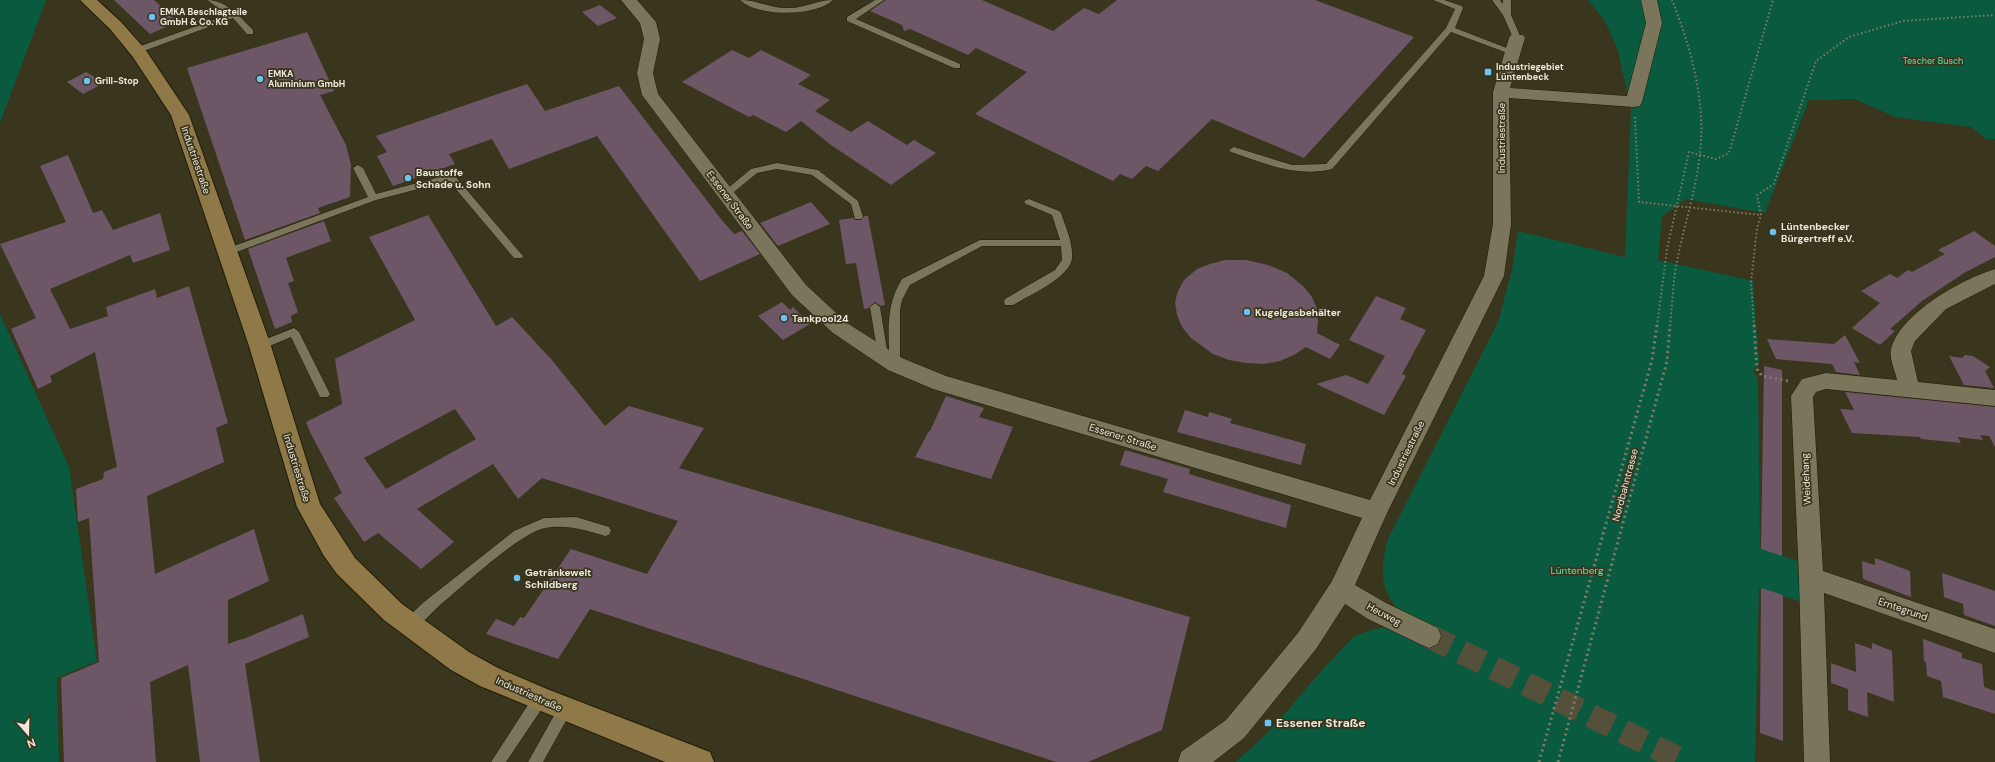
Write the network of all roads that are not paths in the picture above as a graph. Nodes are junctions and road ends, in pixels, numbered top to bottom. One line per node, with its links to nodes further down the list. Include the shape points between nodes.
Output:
1 (88, 0): 16 (street, Industriestraße, via 106,14)
2 (211, 0): 11 (lane)
3 (629, 0): 21 (street, Essener Straße, via 648,22 652,39 645,73 650,95)
4 (744, 0): 5 (lane, via 769,10 790,10 810,8)
5 (829, 0)
6 (880, 0): 17 (lane, via 850,19)
7 (1437, 0): 13 (lane, via 1459,8)
8 (1496, 0): 12 (lane)
9 (1507, 0): 12 (lane)
10 (1649, 0): 18 (street, Industriestraße, via 1654,23 1634,102)
11 (234, 15): 14 (lane); 16 (lane)
12 (1507, 15): 15 (lane)
13 (1450, 29): 15 (lane); 19 (lane, via 1329,166 1314,170 1278,166)
14 (250, 32)
15 (1515, 45): 18 (street, Industriestraße)
16 (138, 50): 26 (street, Industriestraße, via 180,115)
17 (957, 66)
18 (1501, 92): 36 (street, Industriestraße, via 1502,224 1494,276)
19 (1234, 150)
20 (358, 168): 22 (lane)
21 (726, 194): 24 (lane, via 754,171 777,166 815,172 855,203); 32 (street, Essener Straße, via 799,290 840,328)
22 (373, 198): 26 (lane); 27 (lane, via 451,177)
23 (1029, 202): 25 (lane, via 1056,213)
24 (858, 217)
25 (1066, 243): 29 (lane, via 1067,260 1059,273); 32 (lane, via 980,243 906,282 899,291 894,312)
26 (226, 252): 31 (street, Industriestraße)
27 (518, 256)
28 (1995, 276): 33 (street, via 1939,304 1906,337 1901,351)
29 (1009, 302)
30 (875, 307): 32 (lane)
31 (260, 346): 34 (lane, via 294,332); 40 (street, Industriestraße, via 309,507 346,566)
32 (889, 360): 36 (street, Essener Straße, via 940,383)
33 (1909, 389): 35 (street); 38 (street, Weidehang, via 1826,381 1809,385 1802,396)
34 (324, 394)
35 (1995, 398)
36 (1376, 512): 39 (street, Industriestraße)
37 (605, 531): 40 (lane, via 576,522 544,523 518,535)
38 (1811, 578): 42 (street, Erntegrund); 49 (street, Weidehang)
39 (1341, 589): 41 (street, Heuweg, via 1377,612); 48 (street, Industriestraße, via 1307,641 1235,729)
40 (410, 624): 43 (street, Industriestraße, via 460,661 489,677)
41 (1429, 636)
42 (1995, 641)
43 (540, 699): 44 (street, Industriestraße); 45 (lane)
44 (565, 710): 46 (lane); 47 (street, Industriestraße)
45 (498, 762)
46 (536, 762)
47 (700, 762)
48 (1191, 762)
49 (1817, 762)

